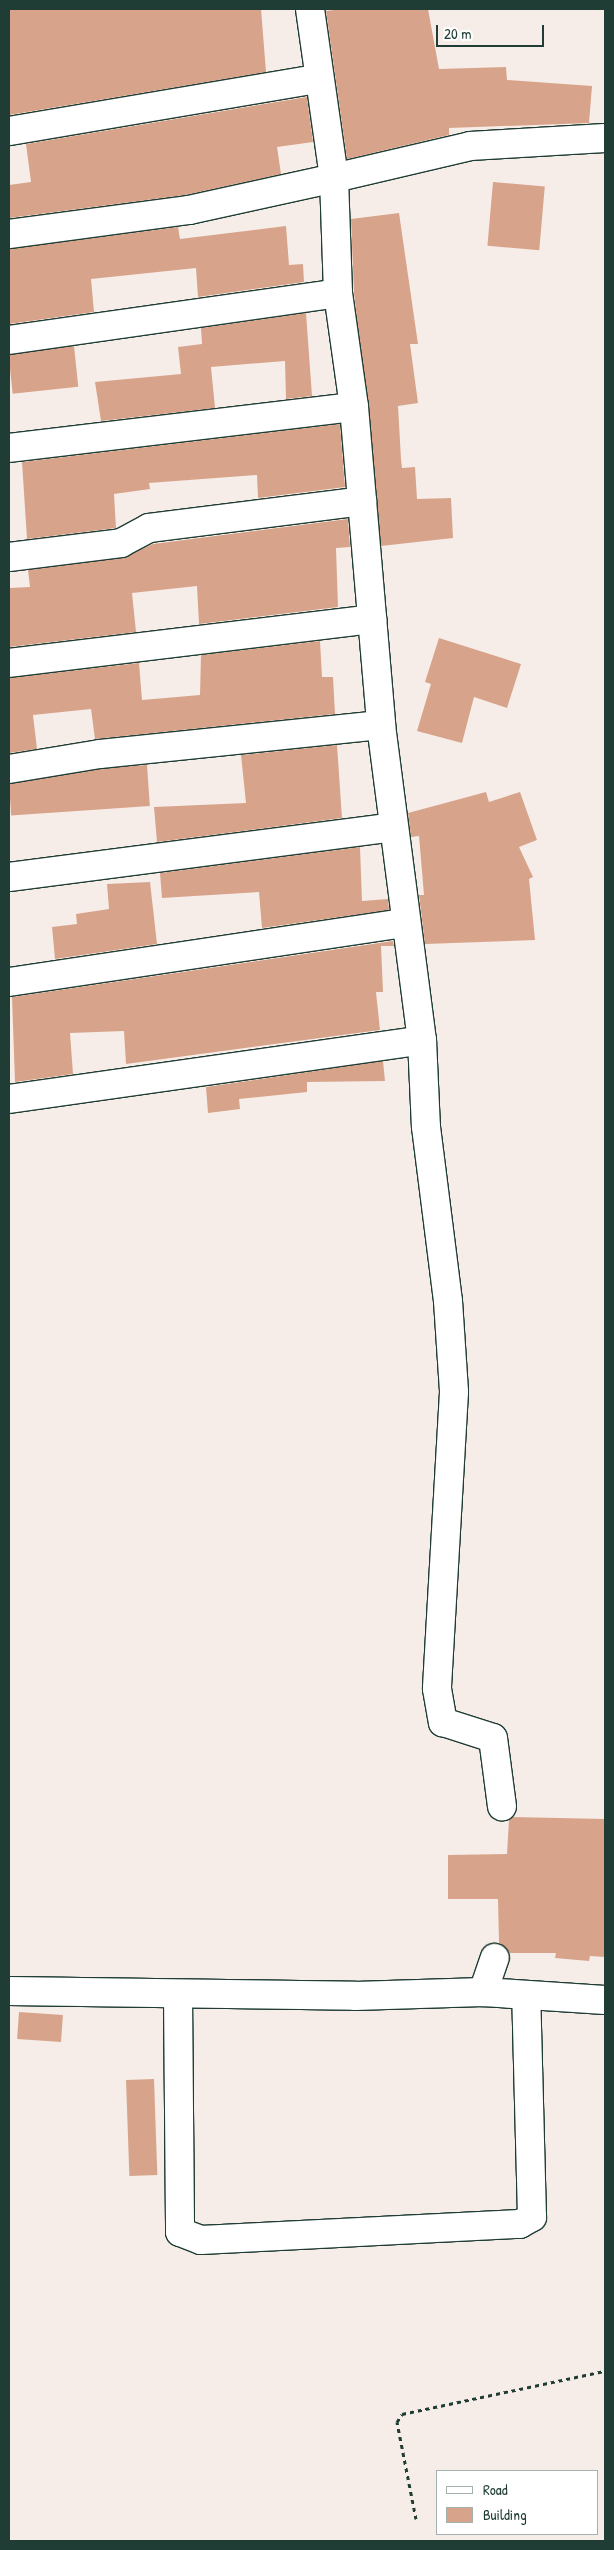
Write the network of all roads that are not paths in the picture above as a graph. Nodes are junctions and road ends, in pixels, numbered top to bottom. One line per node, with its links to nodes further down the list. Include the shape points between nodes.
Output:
1 (310, 9): 2 (street)
2 (317, 79): 3 (street); 5 (street)
3 (9, 131)
4 (605, 138): 5 (street, via 470,146)
5 (334, 178): 6 (street, via 189,210); 7 (street)
6 (9, 234)
7 (338, 293): 8 (street); 9 (street)
8 (9, 340)
9 (354, 407): 10 (street); 11 (street)
10 (9, 448)
11 (362, 501): 12 (street, via 149,528 121,544); 13 (street)
12 (9, 557)
13 (372, 619): 14 (street); 15 (street)
14 (9, 662)
15 (381, 725): 16 (street, via 100,754); 17 (street)
16 (9, 769)
17 (394, 827): 18 (street); 19 (street)
18 (9, 877)
19 (405, 923): 20 (street); 21 (street)
20 (9, 982)
21 (422, 1040): 22 (street); 23 (street, via 426,1127 448,1301 454,1392 437,1689 442,1722 493,1738)
22 (9, 1099)
23 (502, 1806)
24 (495, 1958): 26 (street)
25 (9, 1991): 27 (street)
26 (483, 1992): 27 (street); 28 (street)
27 (178, 1994): 28 (street, via 180,2232 201,2240 520,2224 532,2217)
28 (526, 1995): 29 (street)
29 (605, 2000)

